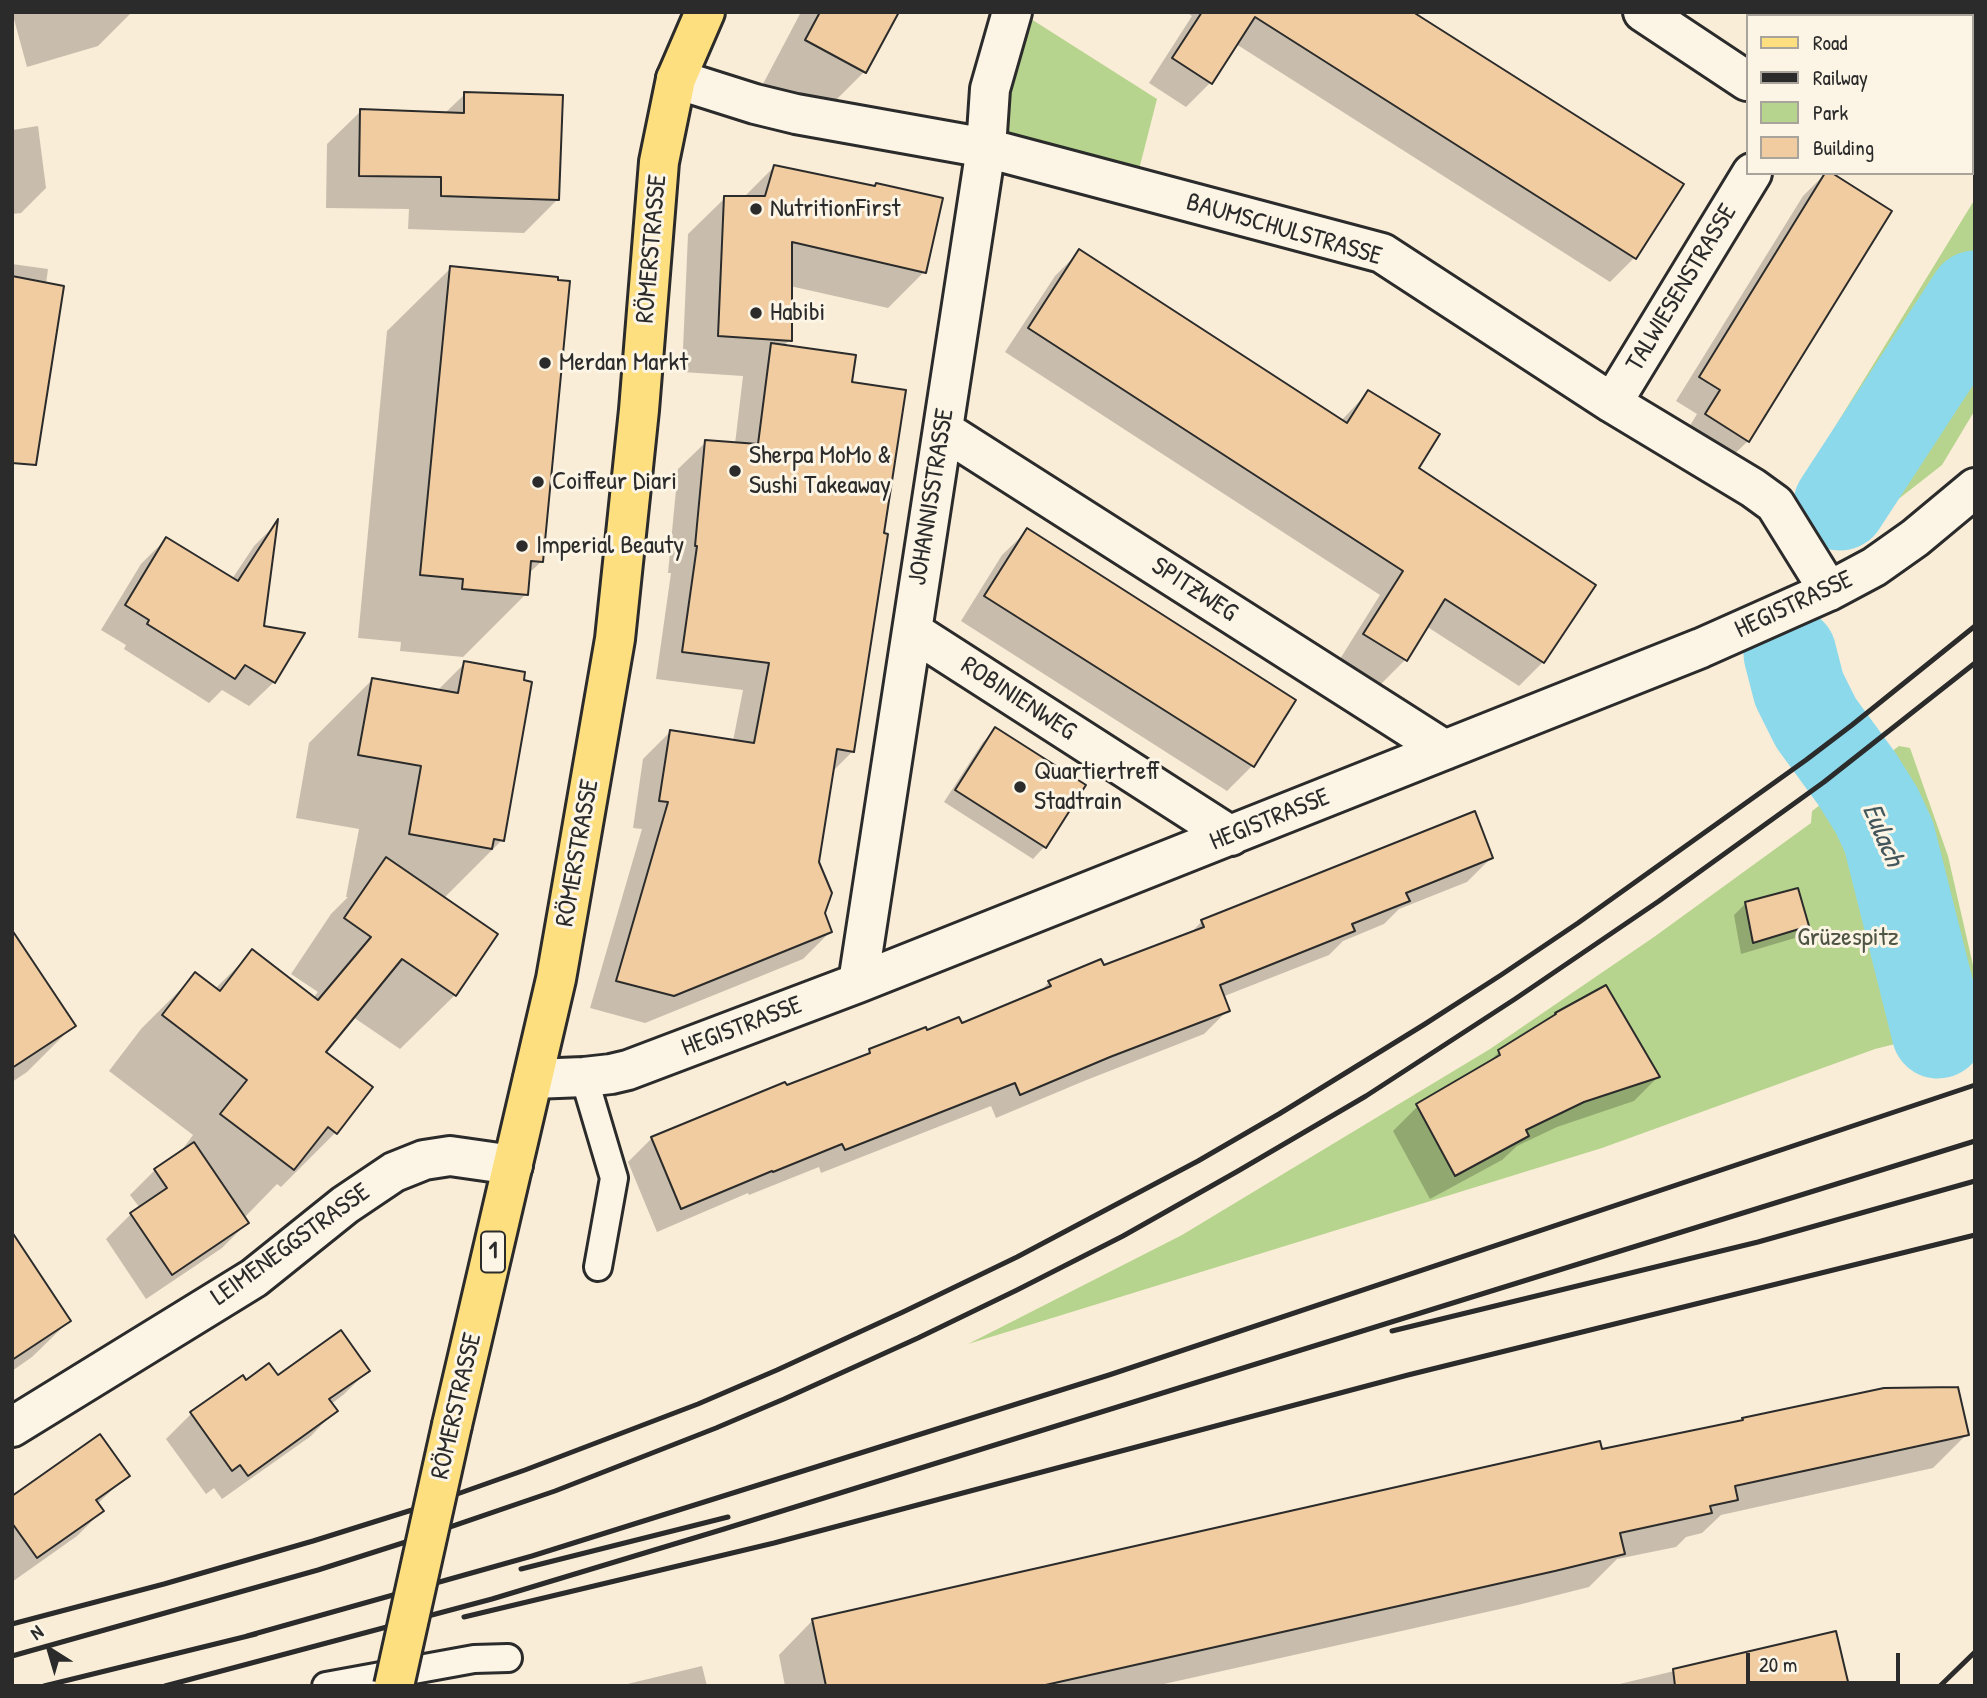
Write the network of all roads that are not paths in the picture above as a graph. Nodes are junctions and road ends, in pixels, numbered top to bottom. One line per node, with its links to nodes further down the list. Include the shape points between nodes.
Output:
1 (705, 12): 4 (main road, RÖMERSTRASSE / 1)
2 (1012, 12): 6 (street, JOHANNISSTRASSE, via 990,89)
3 (1643, 12): 5 (street)
4 (676, 79): 6 (street, BAUMSCHULSTRASSE, via 796,114); 17 (main road, RÖMERSTRASSE / 1, via 659,162 615,639 556,979)
5 (1745, 80)
6 (986, 148): 8 (street, BAUMSCHULSTRASSE, via 1382,253); 9 (street, JOHANNISSTRASSE)
7 (1751, 175): 8 (street, TALWIESENSTRASSE)
8 (1612, 403): 11 (street, BAUMSCHULSTRASSE, via 1774,504)
9 (943, 430): 12 (street, JOHANNISSTRASSE); 13 (street, SPITZWEG)
10 (1975, 488): 11 (street, HEGISTRASSE, via 1893,555)
11 (1829, 591): 13 (street, HEGISTRASSE, via 1701,648)
12 (912, 631): 14 (street, ROBINIENWEG); 15 (street, JOHANNISSTRASSE)
13 (1445, 750): 14 (street, HEGISTRASSE)
14 (1231, 836): 15 (street, HEGISTRASSE)
15 (858, 983): 16 (street, HEGISTRASSE, via 628,1070)
16 (584, 1077): 17 (street, HEGISTRASSE); 19 (lane, via 614,1178)
17 (533, 1079): 18 (main road, RÖMERSTRASSE / 1)
18 (513, 1166): 20 (street, LEIMENEGGSTRASSE, via 450,1156 394,1172 360,1193 254,1278); 23 (main road, RÖMERSTRASSE / 1, bridge)
19 (598, 1267)
20 (12, 1427)
21 (508, 1658): 22 (lane, via 474,1659)
22 (326, 1686)
23 (394, 1686)

